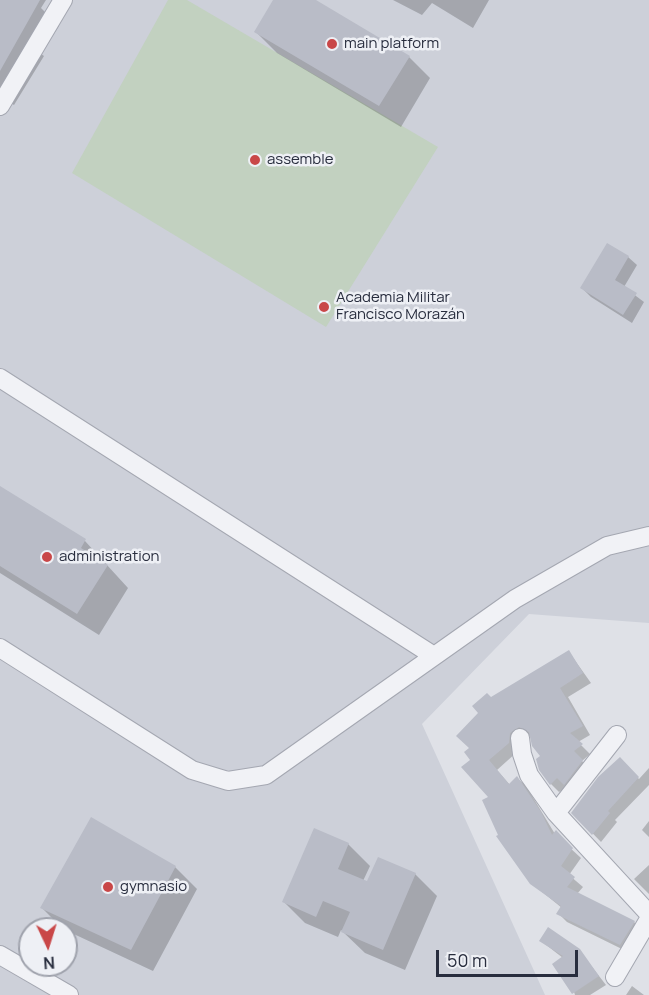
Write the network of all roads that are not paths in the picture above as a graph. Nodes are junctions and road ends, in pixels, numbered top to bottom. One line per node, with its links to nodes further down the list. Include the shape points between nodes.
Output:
1 (63, 0): 2 (street)
2 (0, 106)
3 (0, 378): 6 (street)
4 (649, 536): 6 (street, via 607,546 515,599)
5 (0, 648): 6 (street, via 192,770 228,781 266,775)
6 (434, 656)
7 (617, 735): 9 (street)
8 (520, 738): 9 (street, via 529,776)
9 (556, 813): 10 (street)
10 (649, 914)
11 (649, 919): 13 (street)
12 (0, 955): 14 (street)
13 (615, 977)
14 (69, 995)

